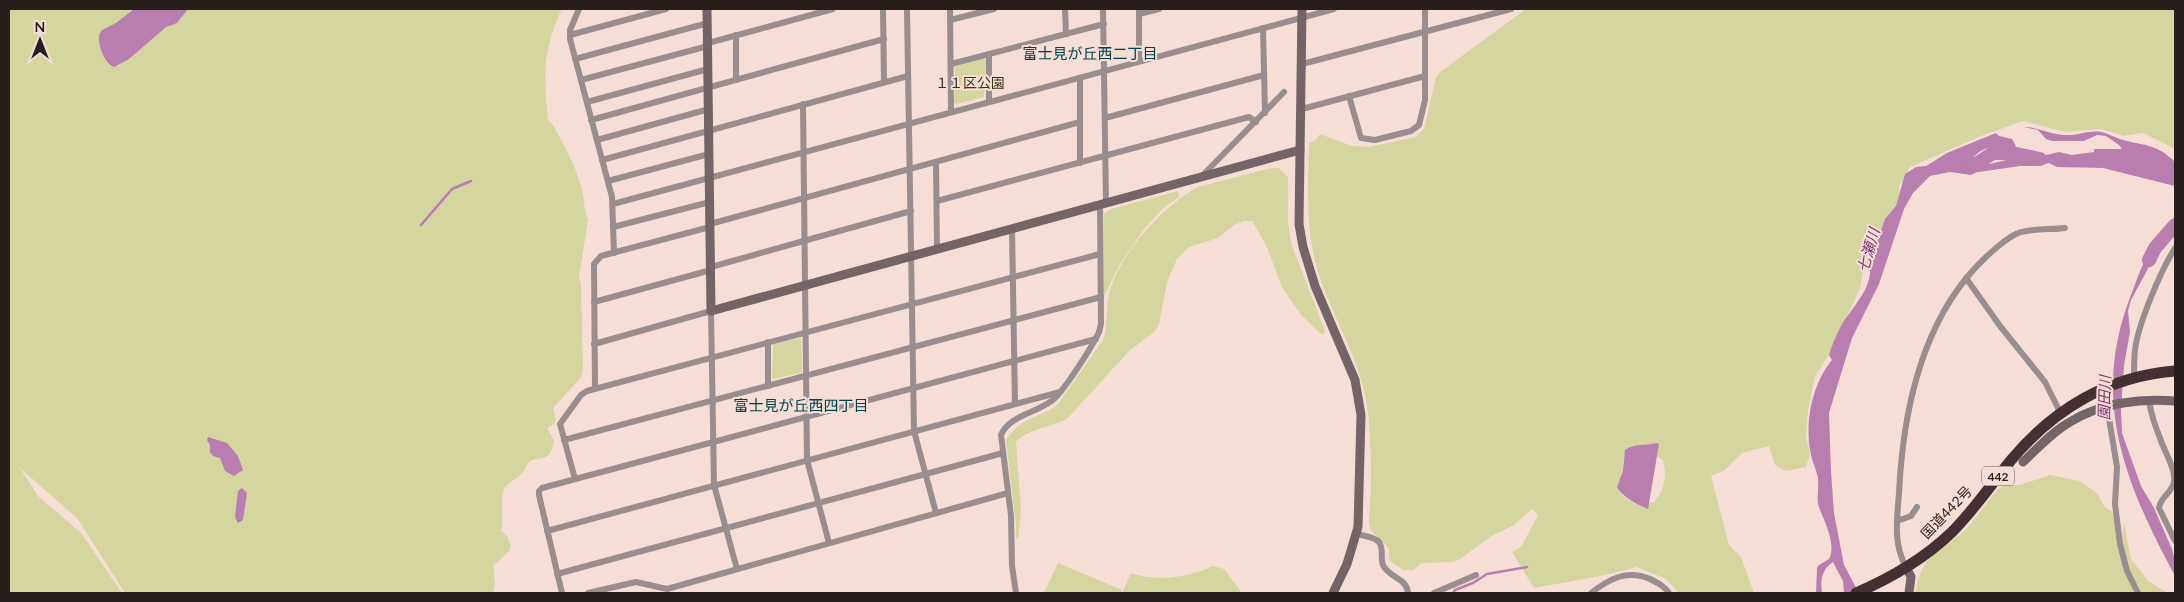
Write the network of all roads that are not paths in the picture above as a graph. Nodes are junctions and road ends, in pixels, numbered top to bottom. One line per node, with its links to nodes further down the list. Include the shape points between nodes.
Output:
1 (579, 9): 23 (street)
2 (666, 9): 23 (street)
3 (707, 9): 18 (street)
4 (833, 9): 24 (street)
5 (883, 9): 25 (street)
6 (907, 9): 35 (street)
7 (950, 9): 17 (street)
8 (994, 9): 17 (street)
9 (1065, 9): 22 (street)
10 (1104, 9): 19 (street)
11 (1159, 9): 15 (street)
12 (1334, 9): 16 (street)
13 (1425, 9): 21 (street)
14 (1511, 9): 21 (street)
15 (1139, 11): 29 (street)
16 (1302, 13): 20 (street); 31 (street)
17 (950, 20): 30 (street)
18 (708, 23): 26 (street); 28 (street)
19 (1104, 24): 22 (street); 33 (street)
20 (1264, 28): 29 (street); 34 (street)
21 (1425, 31): 31 (street); 36 (street)
22 (1066, 34): 27 (street)
23 (570, 35): 28 (street)
24 (736, 35): 26 (street); 39 (street)
25 (884, 39): 39 (street); 40 (street)
26 (708, 44): 32 (street); 38 (street)
27 (989, 54): 30 (street); 45 (street)
28 (575, 59): 38 (street)
29 (1139, 61): 33 (street)
30 (951, 64): 49 (street)
31 (1302, 64): 48 (street)
32 (708, 69): 41 (street); 44 (street)
33 (1104, 71): 37 (street); 51 (street)
34 (1264, 75): 50 (street); 51 (street)
35 (908, 76): 40 (street); 55 (street)
36 (1425, 76): 43 (street); 43 (street, via 1423,112 1419,125 1412,131 1376,140 1361,138)
37 (1080, 78): 45 (street); 53 (street)
38 (581, 80): 44 (street)
39 (736, 80): 41 (street)
40 (884, 82): 46 (street)
41 (709, 88): 47 (street); 52 (street)
42 (1284, 92): 50 (street)
43 (1349, 96): 48 (street)
44 (586, 102): 52 (street)
45 (989, 102): 49 (street)
46 (803, 104): 56 (street); 59 (street)
47 (709, 109): 56 (street); 57 (street)
48 (1302, 109): 58 (street)
49 (951, 112): 55 (street)
50 (1265, 113): 54 (street)
51 (1105, 118): 61 (street)
52 (591, 120): 57 (street)
53 (1080, 122): 63 (street); 64 (street)
54 (1256, 122): 61 (street, via 1249,117); 67 (street)
55 (909, 124): 59 (street); 65 (street)
56 (709, 130): 60 (street); 62 (street)
57 (596, 140): 62 (street)
58 (1300, 150): 67 (street); 132 (street, via 1298,216 1303,247 1359,397 1361,449)
59 (804, 152): 66 (street); 69 (street)
60 (710, 154): 66 (street); 68 (street)
61 (1105, 156): 64 (street); 73 (street)
62 (602, 160): 68 (street)
63 (936, 162): 65 (street); 70 (street)
64 (1080, 163): 70 (street)
65 (910, 169): 69 (street); 74 (street)
66 (710, 177): 71 (street); 72 (street)
67 (1201, 177): 73 (street)
68 (608, 181): 72 (street)
69 (804, 198): 75 (street); 79 (street)
70 (937, 201): 81 (street)
71 (710, 202): 75 (street); 76 (street)
72 (613, 204): 76 (street)
73 (1103, 204): 78 (street); 83 (street)
74 (911, 211): 79 (street); 84 (street)
75 (710, 226): 82 (street); 85 (street)
76 (613, 227): 82 (street)
77 (2065, 228): 87 (street, via 2016,234 1994,249)
78 (1012, 229): 81 (street); 86 (street)
79 (804, 241): 85 (street); 88 (street)
80 (2175, 248): 103 (street, via 2138,336)
81 (937, 250): 84 (street)
82 (614, 252): 90 (street, via 601,256 594,264)
83 (1100, 254): 86 (street); 89 (street)
84 (911, 256): 88 (street); 91 (street)
85 (711, 268): 90 (street); 92 (street)
86 (1013, 277): 91 (street); 93 (street)
87 (1966, 278): 113 (street, via 2045,382); 129 (street, via 1941,318 1912,394 1903,443)
88 (805, 286): 92 (street); 94 (street)
89 (1101, 297): 93 (street); 95 (street, via 1101,328)
90 (594, 302): 97 (street)
91 (912, 304): 94 (street); 98 (street)
92 (711, 311): 97 (street); 99 (street)
93 (1014, 320): 98 (street); 100 (street)
94 (805, 332): 96 (street); 102 (street)
95 (1096, 339): 100 (street); 107 (street)
96 (768, 342): 99 (street); 104 (street)
97 (594, 344): 105 (street)
98 (913, 347): 102 (street); 106 (street)
99 (712, 356): 105 (street); 108 (street)
100 (1014, 361): 106 (street); 111 (street)
101 (2175, 371): 103 (highway, 国道442号 / 442)
102 (806, 376): 104 (street); 114 (street)
103 (2132, 378): 113 (highway, 国道442号 / 442, via 2109,386)
104 (768, 386): 108 (street)
105 (595, 388): 116 (street, via 581,395 560,424)
106 (913, 388): 114 (street); 115 (street)
107 (1060, 392): 111 (street); 118 (street, via 1048,404 1006,426 1001,435)
108 (713, 400): 116 (street); 117 (street)
109 (2149, 401): 110 (street); 112 (street); 124 (street, via 2174,474)
110 (2175, 401)
111 (1015, 404): 115 (street)
112 (2108, 406): 120 (street, via 2069,422); 149 (street, via 2117,466 2115,504 2120,544 2125,566)
113 (2060, 412): 135 (highway, 国道442号 / 442, via 2018,452 1952,532)
114 (806, 417): 117 (street); 119 (street)
115 (914, 431): 119 (street); 121 (street)
116 (564, 440): 122 (street)
117 (713, 442): 122 (street); 123 (street)
118 (1002, 453): 121 (street); 125 (street)
119 (807, 460): 123 (street); 126 (street)
120 (2023, 462)
121 (926, 474): 126 (street); 128 (street)
122 (574, 479): 131 (street, via 538,492)
123 (714, 486): 130 (street); 131 (street)
124 (2173, 489): 133 (street, via 2161,501 2159,508)
125 (1008, 493): 128 (street); 141 (street)
126 (818, 503): 130 (street); 134 (street)
127 (1917, 507): 129 (street, via 1911,516)
128 (936, 513): 134 (street)
129 (1897, 521): 135 (street, via 1898,548)
130 (726, 528): 136 (street); 137 (street)
131 (547, 531): 137 (street)
132 (1357, 534): 142 (street, via 1348,564); 143 (street, via 1378,541 1384,568 1405,584)
133 (2175, 541)
134 (829, 543): 136 (street)
135 (1906, 567): 147 (highway, 国道442号 / 442); 148 (street, via 1911,577)
136 (737, 569): 140 (street, via 667,588 636,582)
137 (557, 574): 139 (street)
138 (1476, 575): 144 (street)
139 (562, 593)
140 (588, 593)
141 (1016, 593)
142 (1333, 593)
143 (1408, 593)
144 (1434, 593)
145 (1591, 593): 146 (street, via 1628,574 1652,580)
146 (1669, 593)
147 (1856, 593)
148 (1909, 593)
149 (2138, 593)

